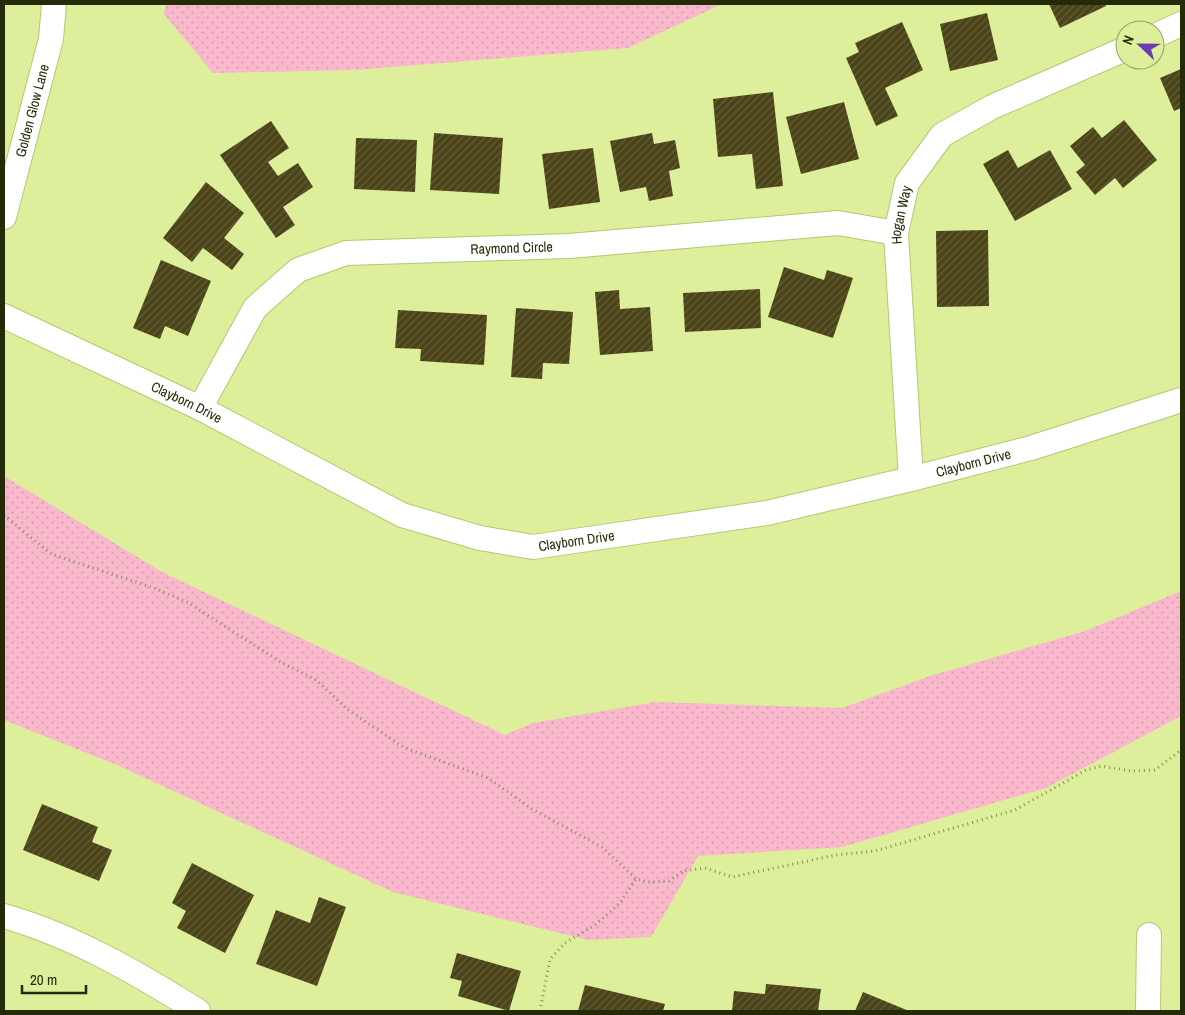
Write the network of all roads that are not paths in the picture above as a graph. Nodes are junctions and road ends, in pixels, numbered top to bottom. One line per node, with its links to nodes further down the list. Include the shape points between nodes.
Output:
1 (54, 4): 5 (street, Golden Glow Lane, via 51,39)
2 (1181, 24): 3 (street)
3 (1165, 31)
4 (1115, 53): 6 (street, Hogan Way, via 992,107 942,135 907,183)
5 (4, 217)
6 (896, 233): 9 (street, Raymond Circle, via 838,223 569,246 346,253 298,270 255,308); 10 (street, Hogan Way)
7 (4, 316): 9 (street, Clayborn Drive)
8 (1181, 400): 10 (street, Clayborn Drive, via 1031,448)
9 (200, 408): 10 (street, Clayborn Drive, via 402,515 480,538 533,547 767,513)
10 (912, 480)
11 (4, 916): 13 (street, via 30,924 130,969)
12 (1149, 935): 14 (street)
13 (198, 1011)
14 (1148, 1011)

